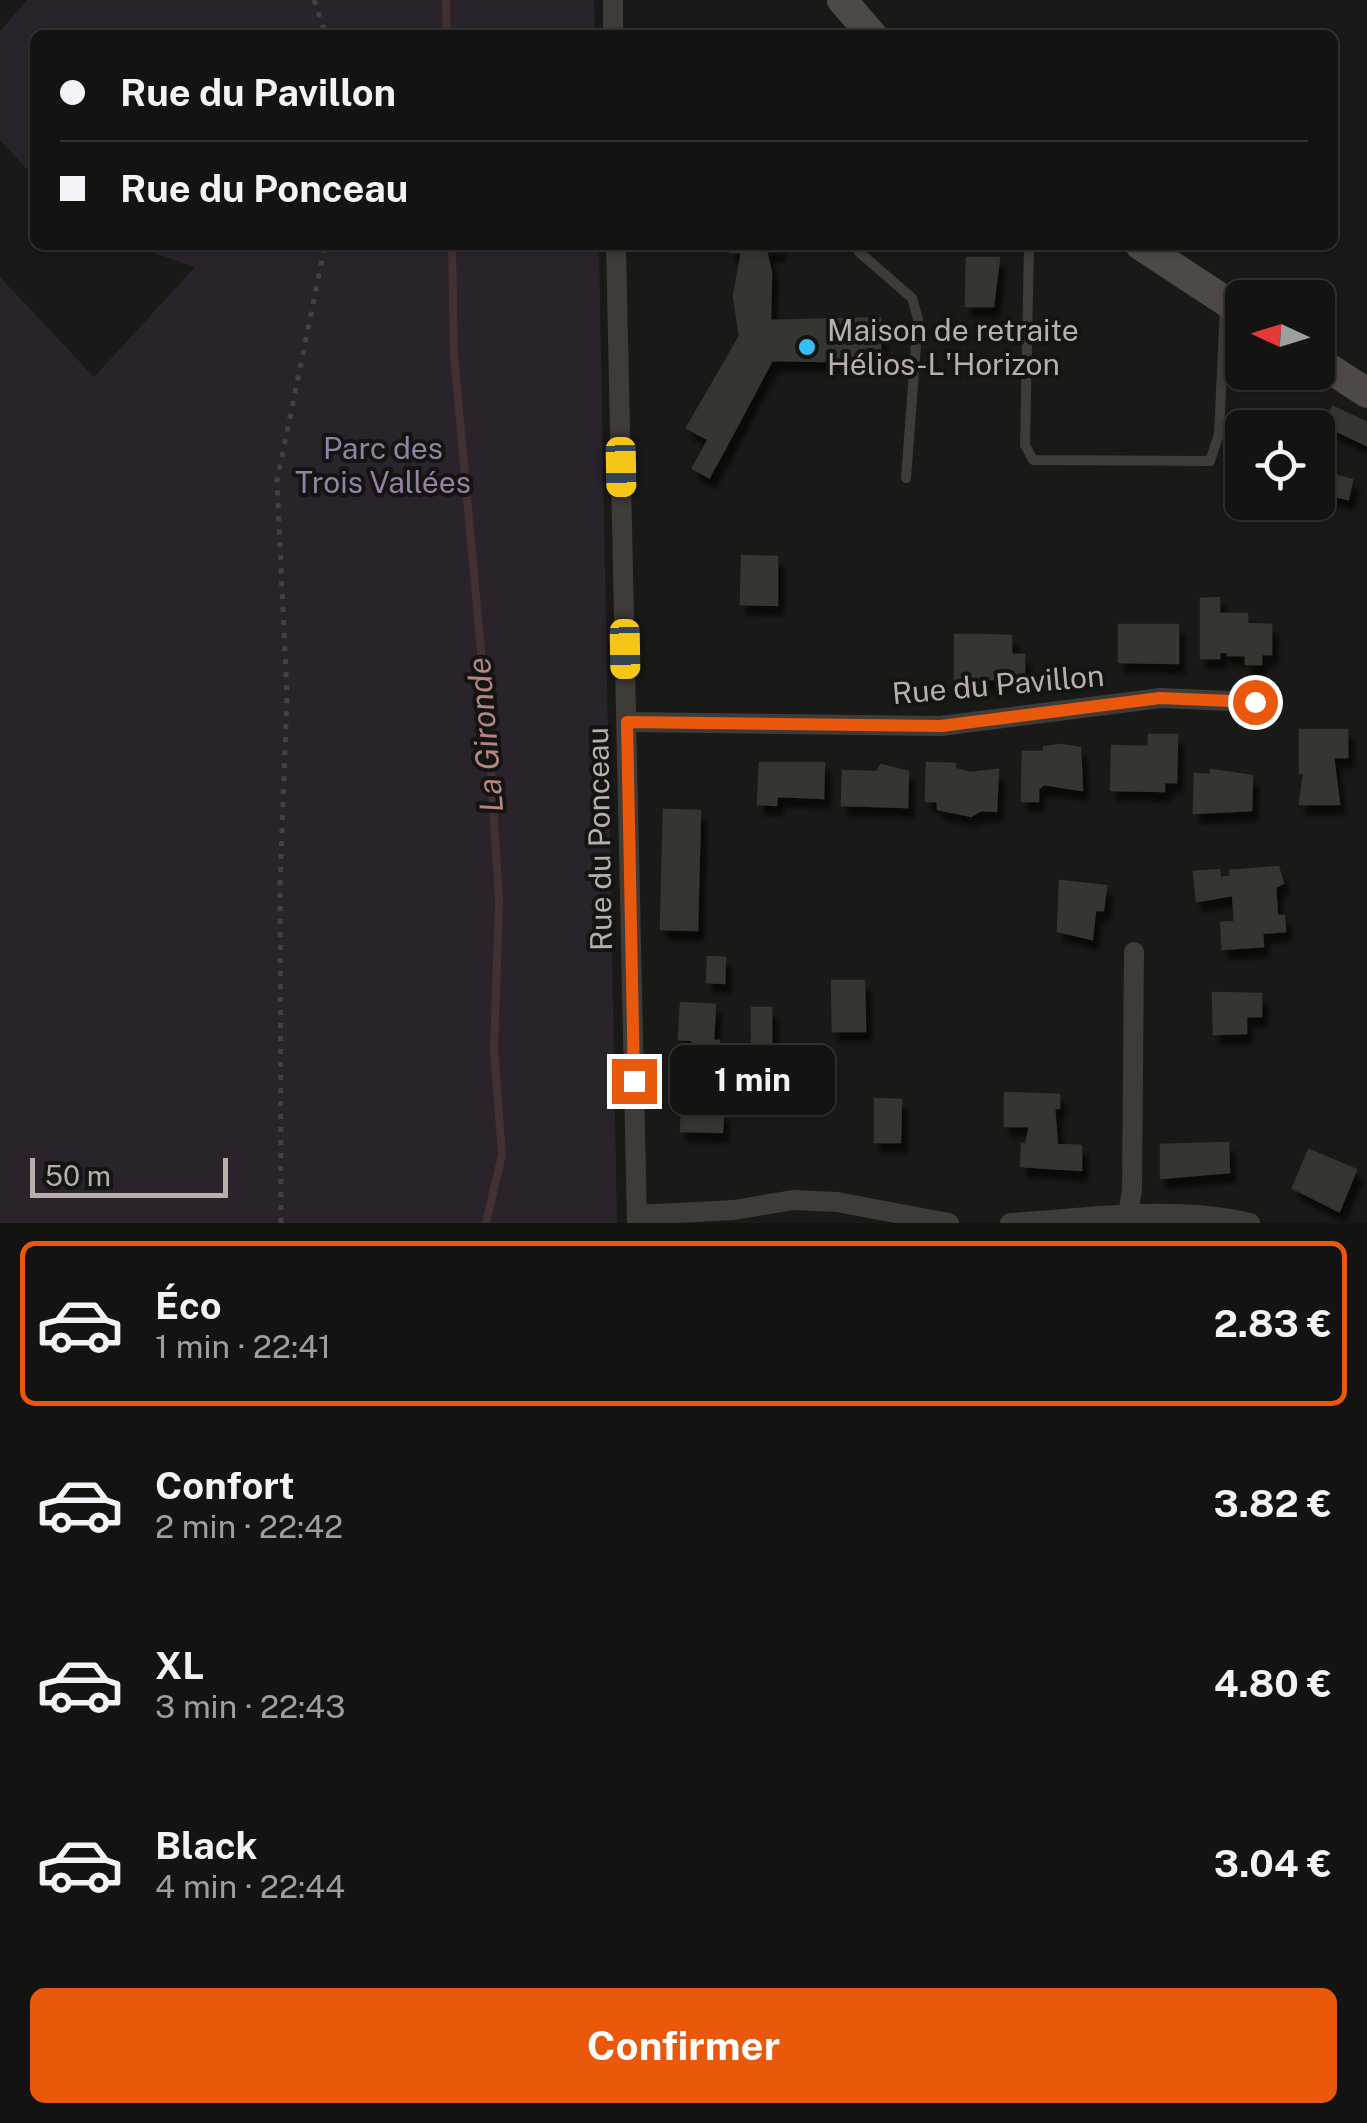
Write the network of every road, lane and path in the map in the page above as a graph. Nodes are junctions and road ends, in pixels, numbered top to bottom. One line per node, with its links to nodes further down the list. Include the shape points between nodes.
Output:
1 (314, 0): 4 (path)
2 (613, 0): 5 (street)
3 (842, 0): 6 (street)
4 (324, 30)
5 (613, 30)
6 (868, 30)
7 (325, 250): 22 (path, via 278,481 287,696)
8 (616, 250): 18 (street, Rue du Ponceau)
9 (859, 250): 16 (lane, via 912,298 918,319)
10 (1029, 250): 14 (lane, via 1025,445 1033,460 1210,461)
11 (1148, 250): 12 (street)
12 (1225, 300)
13 (1335, 372): 15 (street)
14 (1225, 383)
15 (1367, 394)
16 (906, 478)
17 (1255, 702): 18 (street, Rue du Pavillon, via 1160,698 941,726)
18 (627, 722): 20 (street, Rue du Ponceau)
19 (1134, 952): 21 (street)
20 (637, 1219): 23 (street, via 793,1200)
21 (1127, 1220): 24 (street); 25 (street, via 1218,1216)
22 (281, 1223)
23 (949, 1223)
24 (1010, 1223)
25 (1250, 1223)

